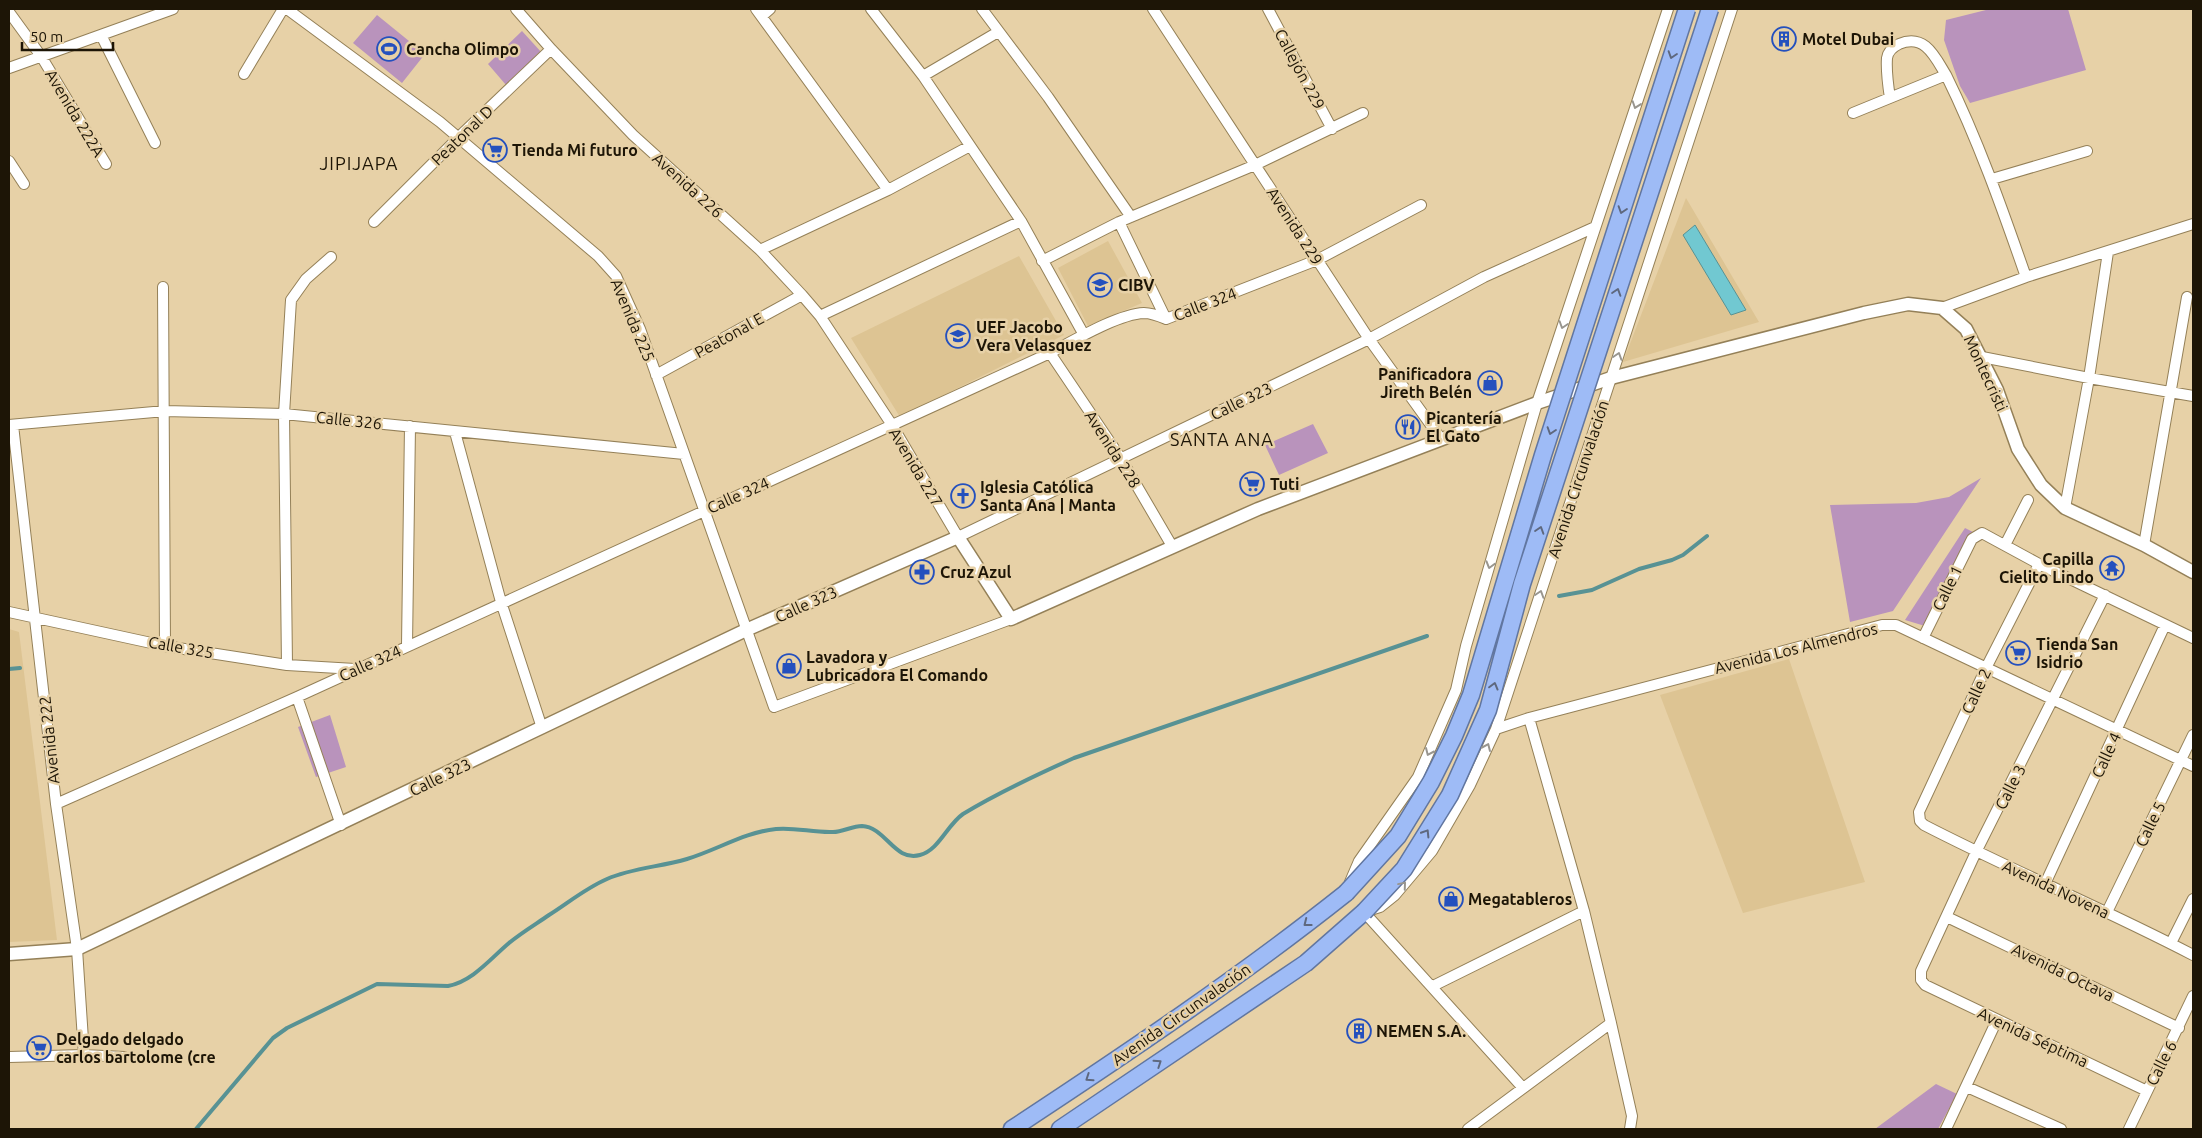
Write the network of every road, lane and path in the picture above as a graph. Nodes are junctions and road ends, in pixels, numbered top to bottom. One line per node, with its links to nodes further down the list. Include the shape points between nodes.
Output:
1 (172, 9): 17 (street)
2 (283, 9): 21 (street)
3 (287, 9): 28 (street, Avenida 225)
4 (516, 9): 18 (street, Avenida 226)
5 (770, 9): 15 (street)
6 (871, 9): 23 (street)
7 (982, 9): 16 (street)
8 (1153, 9): 34 (street, Avenida 229)
9 (1268, 9): 27 (street, Callejón 229)
10 (1668, 9): 44 (street, Avenida Circunvalación, one-way to 44)
11 (1687, 9): 113 (highway, Avenida Circunvalación, one-way to 113, bridge, via 1543,455 1471,695 1431,782 1398,836)
12 (1710, 9): 116 (highway, Avenida Circunvalación, one-way to 12, bridge, via 1404,869 1444,803 1488,710 1522,584)
13 (1732, 9): 62 (street, Avenida Circunvalación, one-way to 13)
14 (9, 12): 19 (street, Avenida 222A)
15 (759, 12): 37 (street)
16 (998, 32): 23 (street); 39 (street, via 1048,97)
17 (101, 35): 19 (street); 29 (street)
18 (552, 49): 28 (street, Peatonal D); 45 (street, Avenida 226, via 633,135)
19 (41, 56): 20 (street); 33 (street, Avenida 222A)
20 (9, 68)
21 (244, 74)
22 (1946, 74): 24 (street); 24 (street, via 1931,49 1923,43 1902,43 1892,48 1887,57); 35 (street)
23 (923, 76): 30 (street)
24 (1890, 98): 26 (street)
25 (1363, 113): 27 (street)
26 (1853, 113)
27 (1332, 129): 34 (street)
28 (459, 137): 41 (street, Peatonal D); 61 (street, Avenida 225, via 598,256 616,276)
29 (155, 143)
30 (970, 146): 37 (street); 40 (street)
31 (2087, 151): 35 (street)
32 (9, 161): 36 (street)
33 (106, 164)
34 (1255, 165): 39 (street); 48 (street, Avenida 229)
35 (1992, 178): 50 (street)
36 (24, 184)
37 (888, 190): 45 (street)
38 (1422, 205): 48 (street, Calle 324)
39 (1131, 217): 42 (street)
40 (1020, 221): 49 (street); 55 (street)
41 (374, 222)
42 (1119, 222): 49 (street); 56 (street)
43 (2193, 224): 46 (street)
44 (1595, 226): 58 (street, Calle 323, via 1484,278); 66 (street, Avenida Circunvalación, one-way to 66)
45 (760, 250): 52 (street, Avenida 226)
46 (2108, 252): 50 (street); 63 (street)
47 (331, 257): 68 (street, via 306,278 291,300)
48 (1317, 260): 56 (street, Calle 324); 58 (street, Avenida 229)
49 (1042, 261): 57 (street)
50 (2026, 277): 54 (street)
51 (164, 288): 67 (street)
52 (802, 295): 55 (street, Avenida 226); 61 (street, Peatonal E)
53 (2188, 297): 64 (street)
54 (1942, 308): 60 (street, Montecristi, via 1966,329); 62 (street, via 1908,304 1873,311)
55 (820, 316): 70 (street, Avenida 227)
56 (1166, 319): 57 (street, Calle 324, via 1142,313)
57 (1084, 335): 59 (street, Calle 324)
58 (1369, 339): 73 (street, Avenida 229); 75 (street, Calle 323)
59 (1050, 353): 70 (street, Calle 324); 75 (street, Avenida 228)
60 (1982, 357): 63 (street); 77 (street, Montecristi, via 2018,449 2041,485)
61 (656, 375): 74 (street, Avenida 225)
62 (1611, 378): 66 (street); 103 (street, Avenida Circunvalación, one-way to 62)
63 (2089, 378): 64 (street); 77 (street)
64 (2170, 391): 65 (street); 81 (street)
65 (2193, 396)
66 (1538, 403): 73 (street); 113 (street, Avenida Circunvalación, one-way to 113, via 1456,690 1418,777 1359,861)
67 (164, 411): 68 (street, Calle 326); 69 (street, Calle 326); 94 (street)
68 (284, 414): 71 (street, Calle 326); 96 (street)
69 (11, 425): 88 (street, Avenida 222)
70 (892, 425): 78 (street, Calle 324); 79 (street, Avenida 227)
71 (410, 426): 72 (street, Calle 326); 95 (street)
72 (456, 432): 74 (street, Calle 326); 86 (street)
73 (1441, 440): 82 (street, via 1258,509)
74 (684, 454): 78 (street, Avenida 225)
75 (1120, 457): 79 (street, Calle 323); 82 (street, Avenida 228)
76 (2028, 500): 80 (street)
77 (2065, 508): 81 (street, Montecristi)
78 (704, 511): 86 (street, Calle 324); 91 (street, Avenida 225)
79 (958, 537): 89 (street, Avenida 227); 91 (street, Calle 323)
80 (2005, 545): 83 (street); 92 (street, Calle 1, via 1982,533 1972,539)
81 (2144, 545): 84 (street, Montecristi)
82 (1172, 546): 89 (street)
83 (2039, 564): 85 (street); 97 (street, Calle 2)
84 (2193, 572)
85 (2105, 596): 90 (street); 100 (street, Calle 3)
86 (501, 602): 95 (street, Calle 324); 102 (street)
87 (9, 612): 88 (street, Calle 325)
88 (36, 618): 94 (street, Calle 325); 108 (street, Avenida 222)
89 (1010, 619): 91 (street, Avenida 225, via 774,707)
90 (2165, 625): 93 (street); 104 (street, Calle 4)
91 (746, 630): 102 (street, Calle 323)
92 (1923, 638): 97 (street, Avenida Los Almendros); 101 (street, Avenida Los Almendros, via 1896,625 1865,628)
93 (2193, 638)
94 (165, 646): 96 (street, Calle 325)
95 (406, 646): 98 (street, Calle 324)
96 (287, 665): 98 (street, Calle 325)
97 (1986, 668): 100 (street, Avenida Los Almendros); 109 (street, Calle 2, via 1920,812)
98 (356, 669): 99 (street, Calle 324)
99 (297, 697): 108 (street, Calle 324); 110 (street)
100 (2054, 700): 104 (street, Avenida Los Almendros); 111 (street, Calle 3)
101 (1529, 718): 103 (street, Avenida Los Almendros); 115 (street)
102 (542, 728): 110 (street, Calle 323)
103 (1496, 729): 116 (street, Avenida Circunvalación, one-way to 103, via 1380,907 1396,895 1432,851 1470,785)
104 (2117, 730): 106 (street, Avenida Los Almendros); 112 (street, Calle 4)
105 (2193, 736): 106 (street, Calle 5)
106 (2181, 760): 107 (street, Avenida Los Almendros); 117 (street, Calle 5)
107 (2193, 766)
108 (56, 804): 120 (street, Avenida 222)
109 (1920, 821): 111 (street, Avenida Novena)
110 (341, 825): 120 (street, Calle 323)
111 (1976, 852): 112 (street, Avenida Novena); 118 (street, Calle 3)
112 (2045, 884): 117 (street, Avenida Novena)
113 (1346, 893): 135 (highway, Avenida Circunvalación, one-way to 135, via 1128,1052)
114 (2193, 899): 119 (street)
115 (1584, 911): 124 (street); 127 (street)
116 (1364, 912): 124 (street); 136 (highway, Avenida Circunvalación, one-way to 116, via 1306,963)
117 (2107, 912): 119 (street, Avenida Novena)
118 (1947, 917): 123 (street, Calle 3, via 1921,971); 128 (street, Avenida Octava)
119 (2170, 943): 122 (street, Avenida Novena)
120 (77, 950): 121 (street, Calle 323); 129 (street, Avenida 222)
121 (9, 954)
122 (2193, 955)
123 (1921, 980): 126 (street, Avenida Séptima, via 1925,985)
124 (1433, 986): 133 (street)
125 (2193, 996): 128 (street, Calle 6)
126 (1997, 1020): 132 (street); 134 (street, Avenida Séptima)
127 (1611, 1023): 133 (street); 138 (street, via 1632,1116)
128 (2179, 1028): 134 (street, Calle 6)
129 (84, 1055): 130 (street); 131 (street)
130 (9, 1057)
131 (124, 1057)
132 (1967, 1087): 139 (street); 140 (street)
133 (1524, 1088): 137 (street)
134 (2147, 1091): 141 (street, Calle 6)
135 (1012, 1129)
136 (1060, 1129)
137 (1468, 1129)
138 (1630, 1129)
139 (1946, 1129)
140 (2061, 1129)
141 (2129, 1129)

